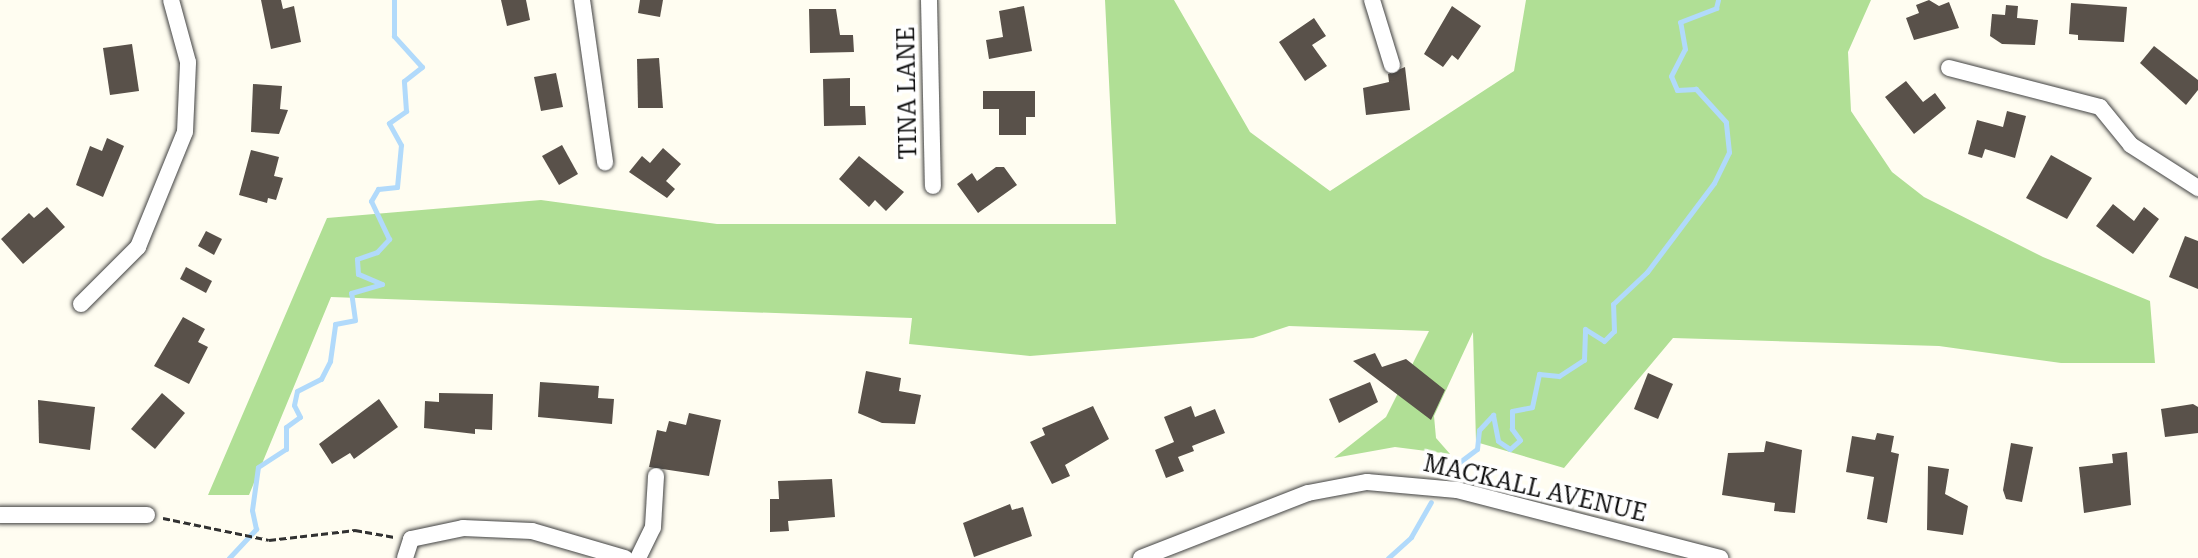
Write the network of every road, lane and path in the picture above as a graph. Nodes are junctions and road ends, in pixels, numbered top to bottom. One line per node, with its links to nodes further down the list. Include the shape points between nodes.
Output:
1 (172, 0): 10 (street, via 188,62 185,132 138,247)
2 (582, 0): 7 (street)
3 (929, 0): 8 (street, TINA LANE)
4 (1374, 3): 5 (street)
5 (1392, 65)
6 (1949, 68): 9 (street, via 2099,107 2131,145)
7 (605, 162)
8 (933, 186)
9 (2198, 188)
10 (81, 304)
11 (656, 476): 17 (street, via 653,527)
12 (0, 515): 13 (street)
13 (147, 515): 14 (path, via 269,540 355,530)
14 (411, 539): 15 (street); 16 (street, via 463,528 532,531)
15 (405, 558)
16 (625, 558)
17 (638, 558)
18 (1141, 558): 19 (street, MACKALL AVENUE, via 1308,493 1367,482 1457,490)
19 (1720, 558)

